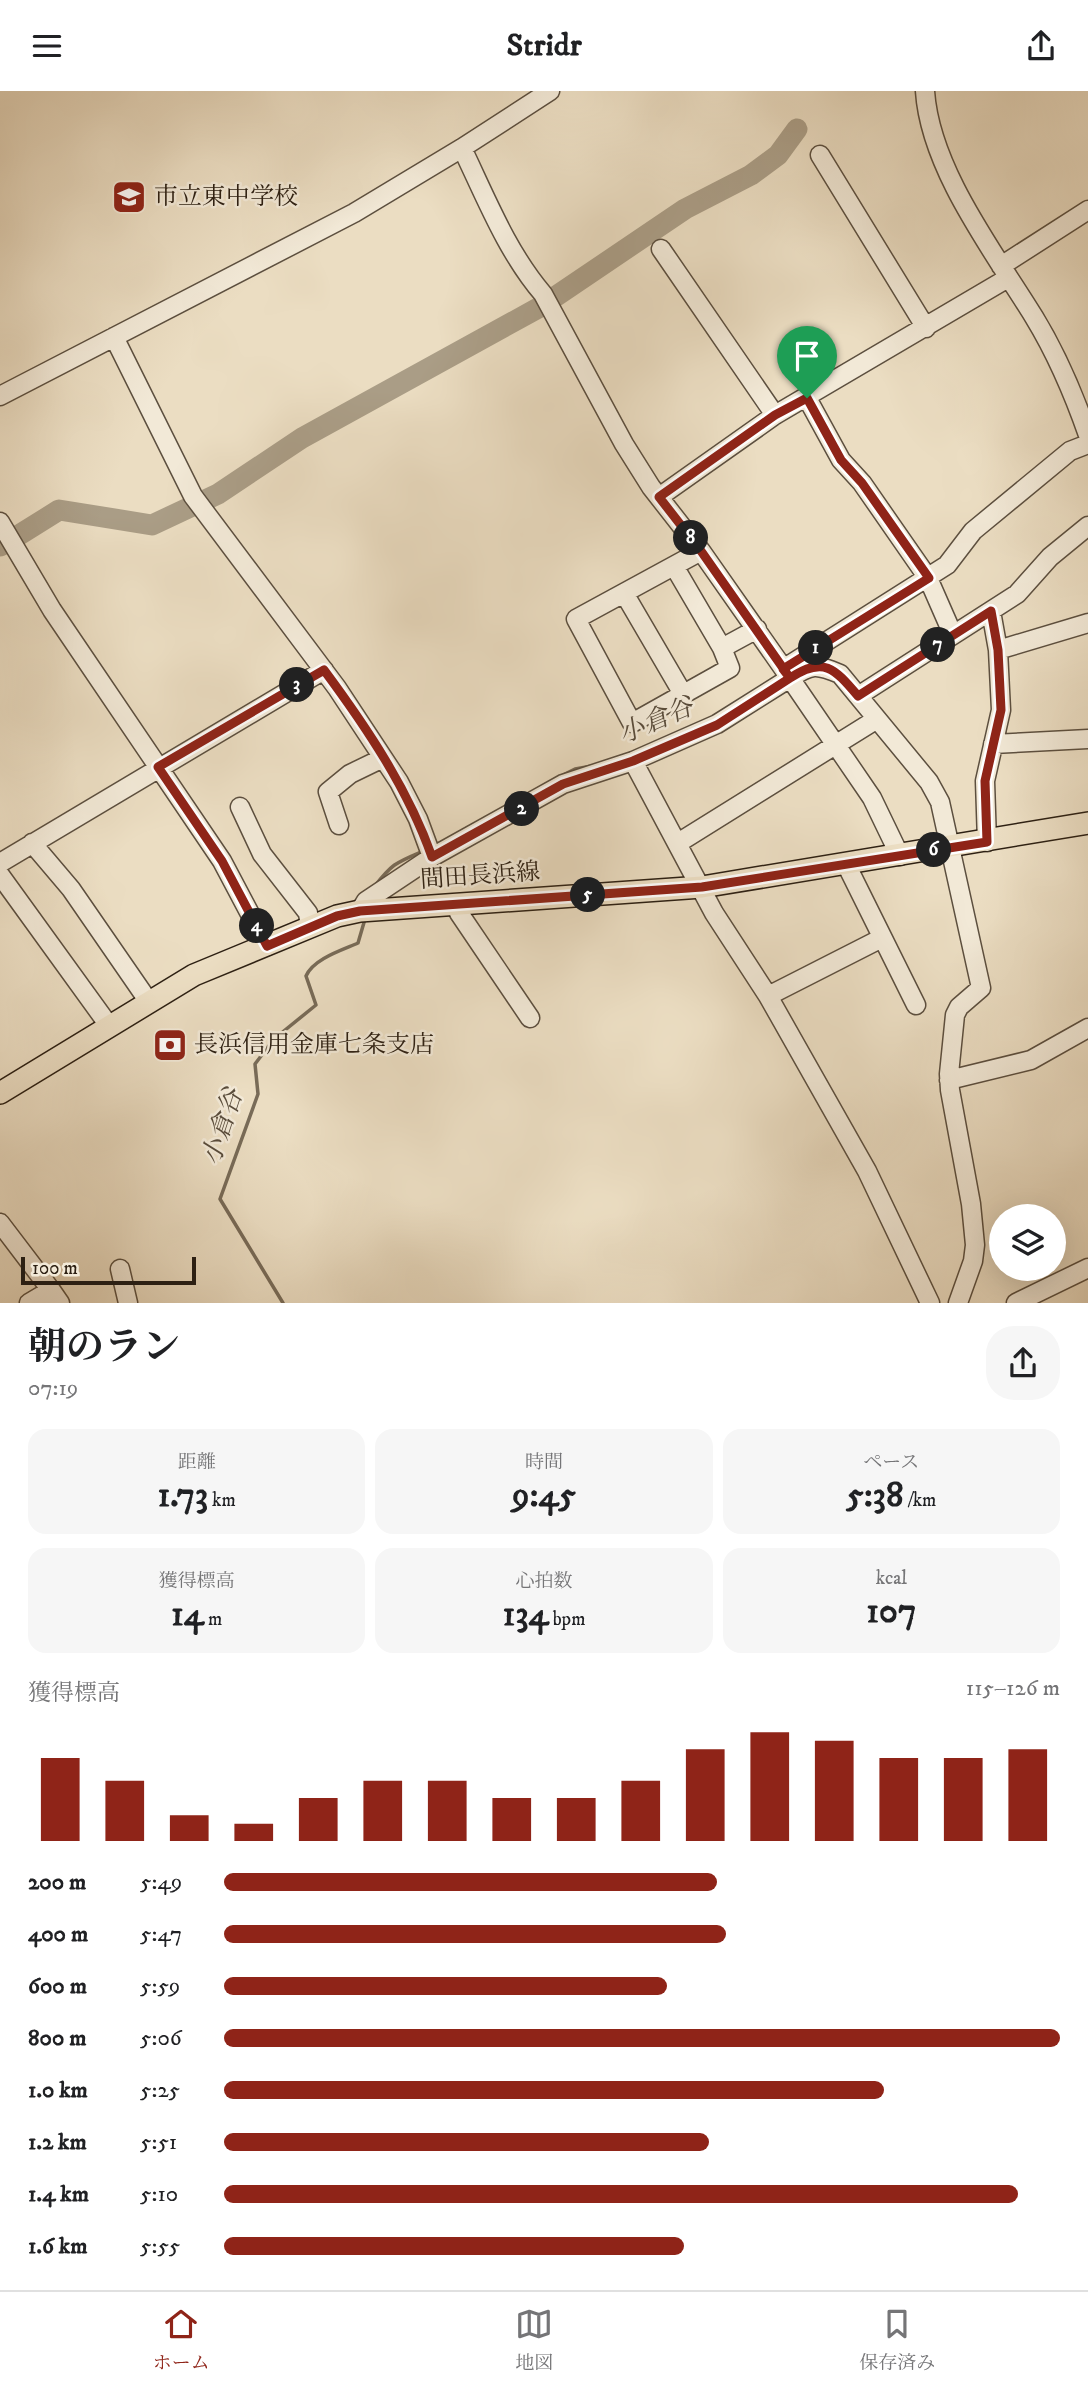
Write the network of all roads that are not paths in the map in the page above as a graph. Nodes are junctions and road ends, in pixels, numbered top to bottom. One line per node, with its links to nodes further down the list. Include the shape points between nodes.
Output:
1 (550, 91): 3 (street)
2 (925, 91): 7 (street, via 936,138 957,193)
3 (462, 148): 9 (street, via 354,213); 15 (street, via 511,249 548,302 624,444)
4 (820, 155): 8 (street)
5 (1088, 210): 7 (street)
6 (661, 249): 12 (street)
7 (1005, 272): 8 (street); 13 (street, via 1036,320)
8 (926, 328): 11 (street)
9 (114, 337): 10 (street); 28 (street, via 198,503)
10 (0, 396)
11 (807, 398): 12 (street); 20 (street, via 841,460)
12 (775, 415): 15 (street)
13 (1088, 435)
14 (1088, 444): 20 (street, via 1070,451 973,531 947,565)
15 (659, 497): 18 (street)
16 (0, 522): 38 (street, via 52,610)
17 (1088, 526): 22 (street, via 1049,557 1017,594)
18 (701, 551): 19 (street); 24 (street)
19 (674, 566): 21 (street); 26 (street)
20 (929, 578): 25 (street); 29 (street)
21 (624, 593): 30 (street); 30 (street, via 576,619 632,723)
22 (991, 611): 25 (street); 27 (street)
23 (1088, 623): 27 (street)
24 (757, 629): 26 (street); 29 (street)
25 (953, 635): 31 (street)
26 (722, 648): 30 (street, via 730,668)
27 (998, 650): 34 (street, via 1001,710)
28 (324, 670): 36 (street); 38 (street)
29 (786, 673): 31 (street, via 821,667 840,674); 35 (street); 37 (street, via 717,725)
30 (682, 694)
31 (858, 696): 32 (street)
32 (877, 719): 35 (street); 45 (street, via 929,782 940,802)
33 (1088, 739): 34 (street)
34 (993, 744): 42 (street, via 985,781)
35 (835, 745): 44 (street); 46 (street, via 872,798)
36 (383, 758): 41 (street, via 327,792); 47 (street, via 418,819)
37 (633, 761): 44 (street); 47 (street, via 563,784)
38 (158, 767): 43 (street); 56 (street, via 222,861)
39 (240, 807): 54 (street, via 262,855 308,913)
40 (1088, 823): 42 (main road, 間田長浜線)
41 (339, 825)
42 (987, 842): 45 (main road, 間田長浜線)
43 (32, 843): 48 (street); 58 (street, via 71,889)
44 (678, 843): 51 (street)
45 (951, 847): 46 (main road, 間田長浜線); 63 (street, via 981,988 955,1015)
46 (900, 856): 49 (main road, 間田長浜線)
47 (432, 857): 53 (street, via 366,901)
48 (0, 863)
49 (846, 864): 51 (main road, 間田長浜線); 55 (street)
50 (0, 875): 61 (street)
51 (702, 887): 52 (main road, 間田長浜線); 57 (street)
52 (457, 904): 53 (main road, 間田長浜線); 60 (street)
53 (360, 911): 54 (main road, 間田長浜線)
54 (310, 927): 56 (main road, 間田長浜線)
55 (882, 938): 57 (street); 59 (street)
56 (267, 946): 58 (main road, 間田長浜線, via 194,975)
57 (768, 996): 71 (street, via 867,1171)
58 (149, 1002): 61 (main road, 間田長浜線)
59 (916, 1005)
60 (530, 1018)
61 (110, 1027): 64 (main road, 間田長浜線)
62 (1088, 1028): 63 (street, via 1031,1060)
63 (949, 1080): 72 (street, via 975,1245)
64 (0, 1093)
65 (0, 1223): 68 (street)
66 (1088, 1268): 73 (street)
67 (120, 1269): 70 (street)
68 (55, 1296): 69 (street)
69 (29, 1303)
70 (128, 1303)
71 (930, 1303)
72 (958, 1303)
73 (1016, 1303)

